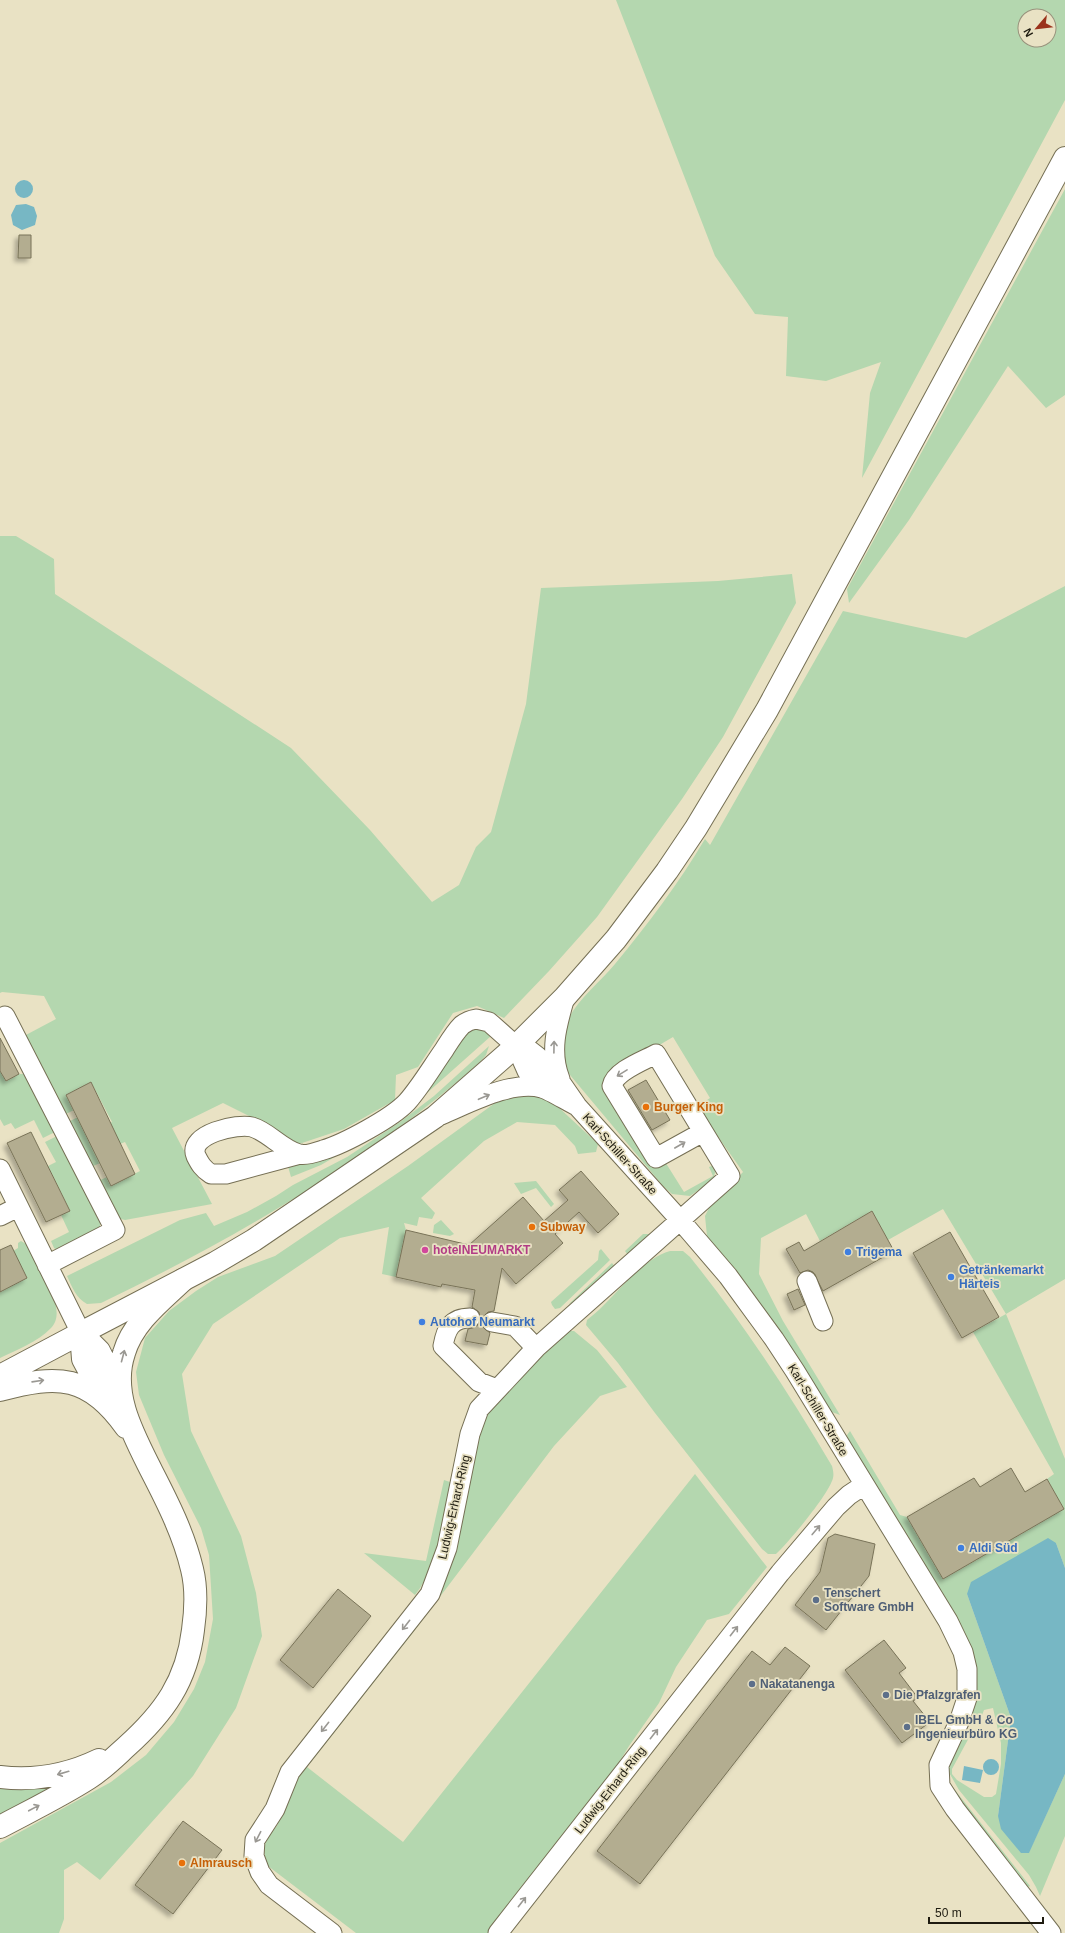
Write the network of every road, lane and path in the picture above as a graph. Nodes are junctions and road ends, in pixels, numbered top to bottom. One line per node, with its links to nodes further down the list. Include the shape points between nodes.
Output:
1 (1065, 158): 2 (main road, via 746,746 663,876 616,939)
2 (565, 997): 4 (main road); 5 (street, one-way to 2, via 556,1067 554,1048)
3 (5, 1016): 15 (street, via 115,1230)
4 (516, 1046): 5 (street, Karl-Schiller-Straße, via 537,1056); 6 (street, via 523,1065); 8 (main road); 10 (street, via 490,1022 476,1019 468,1021 461,1026 406,1103 341,1143 324,1150)
5 (562, 1084): 7 (street, Karl-Schiller-Straße)
6 (543, 1088): 7 (street); 8 (street, one-way to 6, via 504,1090)
7 (577, 1106): 14 (street, Karl-Schiller-Straße)
8 (435, 1117): 16 (main road, via 293,1216)
9 (703, 1132): 9 (street, one-way to 9, via 656,1054 617,1075 612,1086 656,1158); 14 (street, Ludwig-Erhard-Ring, via 730,1176)
10 (300, 1154): 10 (street, via 226,1174 211,1174 200,1165 194,1148 201,1138 242,1125 261,1131)
11 (0, 1169): 12 (street)
12 (18, 1207): 13 (street); 15 (street)
13 (0, 1216)
14 (680, 1220): 22 (street, Ludwig-Erhard-Ring); 27 (street, Karl-Schiller-Straße, via 724,1271 774,1339)
15 (47, 1265): 21 (street)
16 (183, 1280): 21 (main road); 26 (main road, one-way to 16, via 123,1353 136,1328)
17 (808, 1281): 19 (street)
18 (470, 1318): 24 (street, via 452,1323 445,1335 443,1346 479,1382)
19 (823, 1321)
20 (492, 1322): 22 (street, via 515,1326)
21 (81, 1333): 23 (main road); 26 (main road, via 81,1351 85,1366)
22 (536, 1348): 24 (street, Ludwig-Erhard-Ring)
23 (0, 1376)
24 (497, 1389): 31 (street, Ludwig-Erhard-Ring, one-way to 31, via 479,1409 474,1420 447,1548 430,1594 290,1772 275,1809 255,1840 254,1856 260,1872 269,1885)
25 (0, 1390): 26 (main road, one-way to 26, via 39,1380 67,1382)
26 (115, 1400): 28 (main road, via 125,1411 165,1497 192,1569 195,1591 195,1615 188,1659 176,1690 158,1715)
27 (864, 1485): 32 (street, Ludwig-Erhard-Ring, one-way to 27, via 780,1573 836,1507 848,1495); 33 (street, Karl-Schiller-Straße, via 948,1621 963,1652 967,1670 967,1698 939,1765 940,1786)
28 (125, 1748): 29 (main road, one-way to 29, via 91,1764 54,1776); 30 (main road, one-way to 28, via 91,1777)
29 (0, 1777)
30 (0, 1827)
31 (332, 1933)
32 (498, 1933)
33 (1051, 1933)

